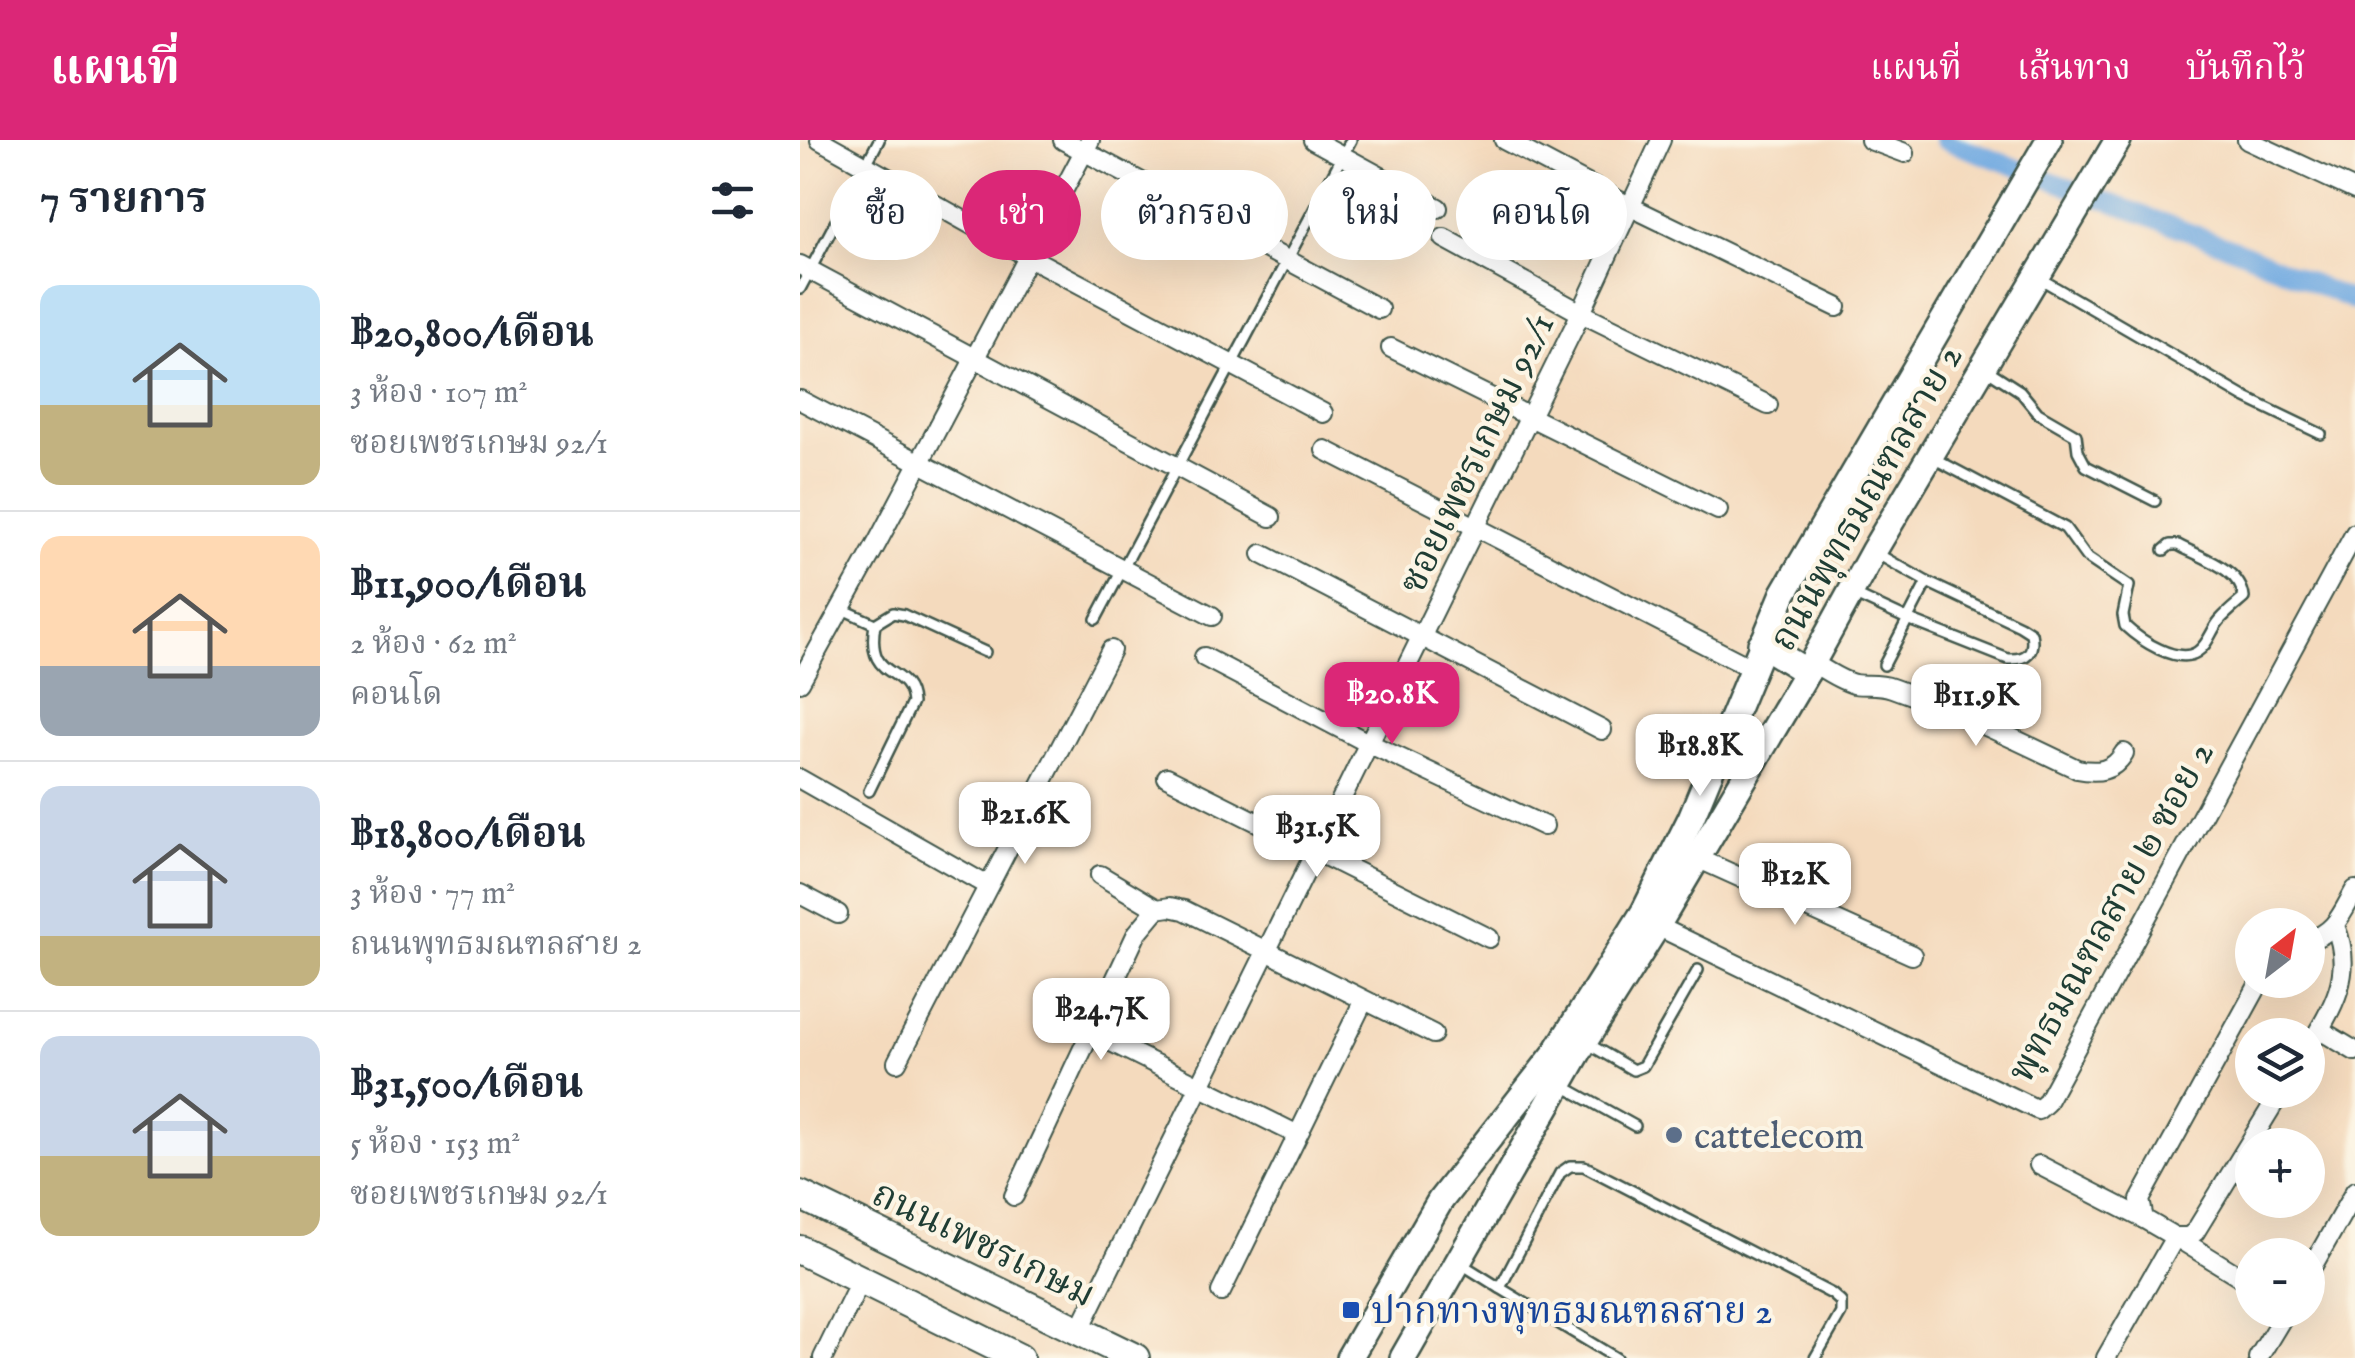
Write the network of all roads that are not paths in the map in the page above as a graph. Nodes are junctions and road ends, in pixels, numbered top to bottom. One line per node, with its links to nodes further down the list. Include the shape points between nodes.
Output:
1 (820, 140): 14 (street)
2 (879, 140): 14 (lane)
3 (1063, 140): 11 (street)
4 (1313, 140): 12 (street)
5 (1504, 140): 18 (street)
6 (1660, 140): 18 (street, ซอยเพชรเกษม 92/1)
7 (1870, 140): 13 (street)
8 (2048, 140): 64 (main road, ถนนพุทธมณฑลสาย 2, via 1784,594)
9 (2118, 140): 27 (main road, ถนนพุทธมณฑลสาย 2)
10 (2247, 140): 17 (street)
11 (1087, 146): 15 (street); 16 (street)
12 (1347, 148): 19 (street); 22 (lane)
13 (1905, 153)
14 (866, 165): 20 (street); 26 (lane)
15 (1074, 170)
16 (1129, 170)
17 (2355, 190)
18 (1628, 206): 29 (street); 31 (street, ซอยเพชรเกษม 92/1)
19 (1438, 208)
20 (962, 219)
21 (1444, 238): 31 (street)
22 (1288, 258)
23 (1025, 260): 33 (street)
24 (1035, 260): 34 (street)
25 (1287, 260): 30 (street); 34 (lane)
26 (805, 267): 28 (lane); 33 (street)
27 (2041, 272): 35 (main road, ถนนพุทธมณฑลสาย 2); 40 (lane, via 2246,398)
28 (800, 289)
29 (1837, 307)
30 (1379, 309)
31 (1581, 313): 37 (street); 39 (street, ซอยเพชรเกษม 92/1)
32 (1391, 348): 39 (street)
33 (974, 358): 43 (street); 44 (street)
34 (1232, 364): 38 (street); 44 (lane)
35 (1983, 367): 42 (main road, ถนนพุทธมณฑลสาย 2); 45 (lane, via 2076,435 2086,466)
36 (800, 400): 43 (street)
37 (1768, 405)
38 (1324, 413)
39 (1529, 416): 46 (street); 48 (street, ซอยเพชรเกษม 92/1)
40 (2321, 434)
41 (1325, 450): 48 (street)
42 (1930, 456): 50 (lane, via 2065,528 2086,557 2130,586 2125,626 2156,648 2194,655 2244,590 2236,576 2178,544); 51 (main road, ถนนพุทธมณฑลสาย 2)
43 (920, 462): 53 (street); 56 (street)
44 (1178, 466): 47 (street); 53 (lane)
45 (2155, 502)
46 (1718, 510)
47 (1271, 517)
48 (1474, 529): 61 (street, ซอยเพชรเกษม 92/1); 64 (street)
49 (2355, 533): 86 (street, พุทธมณฑลสาย ๒ ซอย 2, via 2038,1110)
50 (2164, 550)
51 (1873, 552): 54 (lane); 55 (main road, ถนนพุทธมณฑลสาย 2)
52 (1262, 554): 61 (street)
53 (1124, 568): 57 (street); 58 (lane)
54 (1927, 582): 59 (lane); 59 (lane, via 2031,633 2029,654 2008,658)
55 (1850, 593): 59 (lane); 67 (main road, ถนนพุทธมณฑลสาย 2)
56 (840, 608): 60 (lane); 68 (street)
57 (1212, 616)
58 (1096, 619)
59 (1906, 620): 66 (lane)
60 (875, 624): 63 (lane, via 893,613 904,615); 74 (lane, via 877,664 904,682 912,703)
61 (1422, 637): 69 (street); 70 (street, ซอยเพชรเกษม 92/1)
62 (1111, 650): 75 (street)
63 (985, 652)
64 (1756, 656): 67 (main road); 126 (main road, ถนนพุทธมณฑลสาย 2, via 1691,818 1644,912 1555,1054 1440,1201)
65 (1204, 657): 70 (street)
66 (1884, 664)
67 (1810, 667): 71 (street, via 1858,685 1888,686 2077,770 2109,769); 79 (main road, ถนนพุทธมณฑลสาย 2)
68 (800, 682)
69 (1602, 730)
70 (1368, 743): 76 (street); 78 (street, ซอยเพชรเกษม 92/1)
71 (2124, 753)
72 (1168, 777): 78 (street)
73 (800, 779): 81 (street)
74 (869, 790)
75 (1027, 811): 77 (street); 81 (street)
76 (1544, 826)
77 (1066, 834)
78 (1314, 852): 89 (street); 90 (street, ซอยเพชรเกษม 92/1)
79 (1697, 858): 86 (main road, ถนนพุทธมณฑลสาย 2); 91 (street)
80 (1100, 875): 84 (street)
81 (988, 886): 101 (street)
82 (2355, 890): 87 (street)
83 (800, 894): 85 (street)
84 (1157, 909): 90 (street, via 1184,910); 96 (street, via 1137,933)
85 (838, 914)
86 (1657, 926): 99 (main road, ถนนพุทธมณฑลสาย 2)
87 (2336, 926): 88 (street); 95 (street, via 2348,963)
88 (2325, 934)
89 (1489, 938)
90 (1265, 952): 94 (street); 103 (street, ซอยเพชรเกษม 92/1)
91 (1912, 955)
92 (1698, 970): 99 (lane, via 1642,1066 1622,1066)
93 (2251, 998): 112 (street, via 2146,1186 2140,1200)
94 (1364, 1002): 98 (street); 106 (street)
95 (2325, 1020)
96 (1091, 1032): 103 (street); 110 (street)
97 (2325, 1033): 100 (street)
98 (1432, 1034)
99 (1584, 1042): 102 (main road, ถนนพุทธมณฑลสาย 2)
100 (2355, 1051)
101 (897, 1062)
102 (1561, 1084): 105 (lane); 116 (main road, ถนนพุทธมณฑลสาย 2)
103 (1201, 1087): 106 (street); 122 (street, ซอยเพชรเกษม 92/1)
104 (2271, 1108): 113 (street, via 2195,1232)
105 (1634, 1126)
106 (1296, 1134): 120 (street)
107 (2038, 1165): 112 (street)
108 (2355, 1191): 114 (street)
109 (800, 1195): 111 (main road, ถนนเพชรเกษม)
110 (1014, 1196)
111 (838, 1214): 115 (main road); 122 (main road, ถนนเพชรเกษม)
112 (2144, 1220): 113 (street)
113 (2175, 1237): 117 (street); 130 (street)
114 (2325, 1244)
115 (810, 1254): 118 (main road)
116 (1457, 1262): 119 (lane); 127 (main road, ถนนพุทธมณฑลสาย 2)
117 (2235, 1274)
118 (861, 1280): 123 (street); 124 (main road)
119 (1500, 1288): 128 (lane); 129 (lane, via 1560,1174 1584,1166 1832,1294 1841,1313)
120 (1221, 1292)
121 (2276, 1328): 131 (street)
122 (1080, 1331): 125 (main road, ถนนเพชรเกษม)
123 (823, 1358)
124 (1020, 1358)
125 (1135, 1358)
126 (1349, 1358)
127 (1404, 1358)
128 (1616, 1358)
129 (1816, 1358)
130 (2106, 1358)
131 (2258, 1358)

